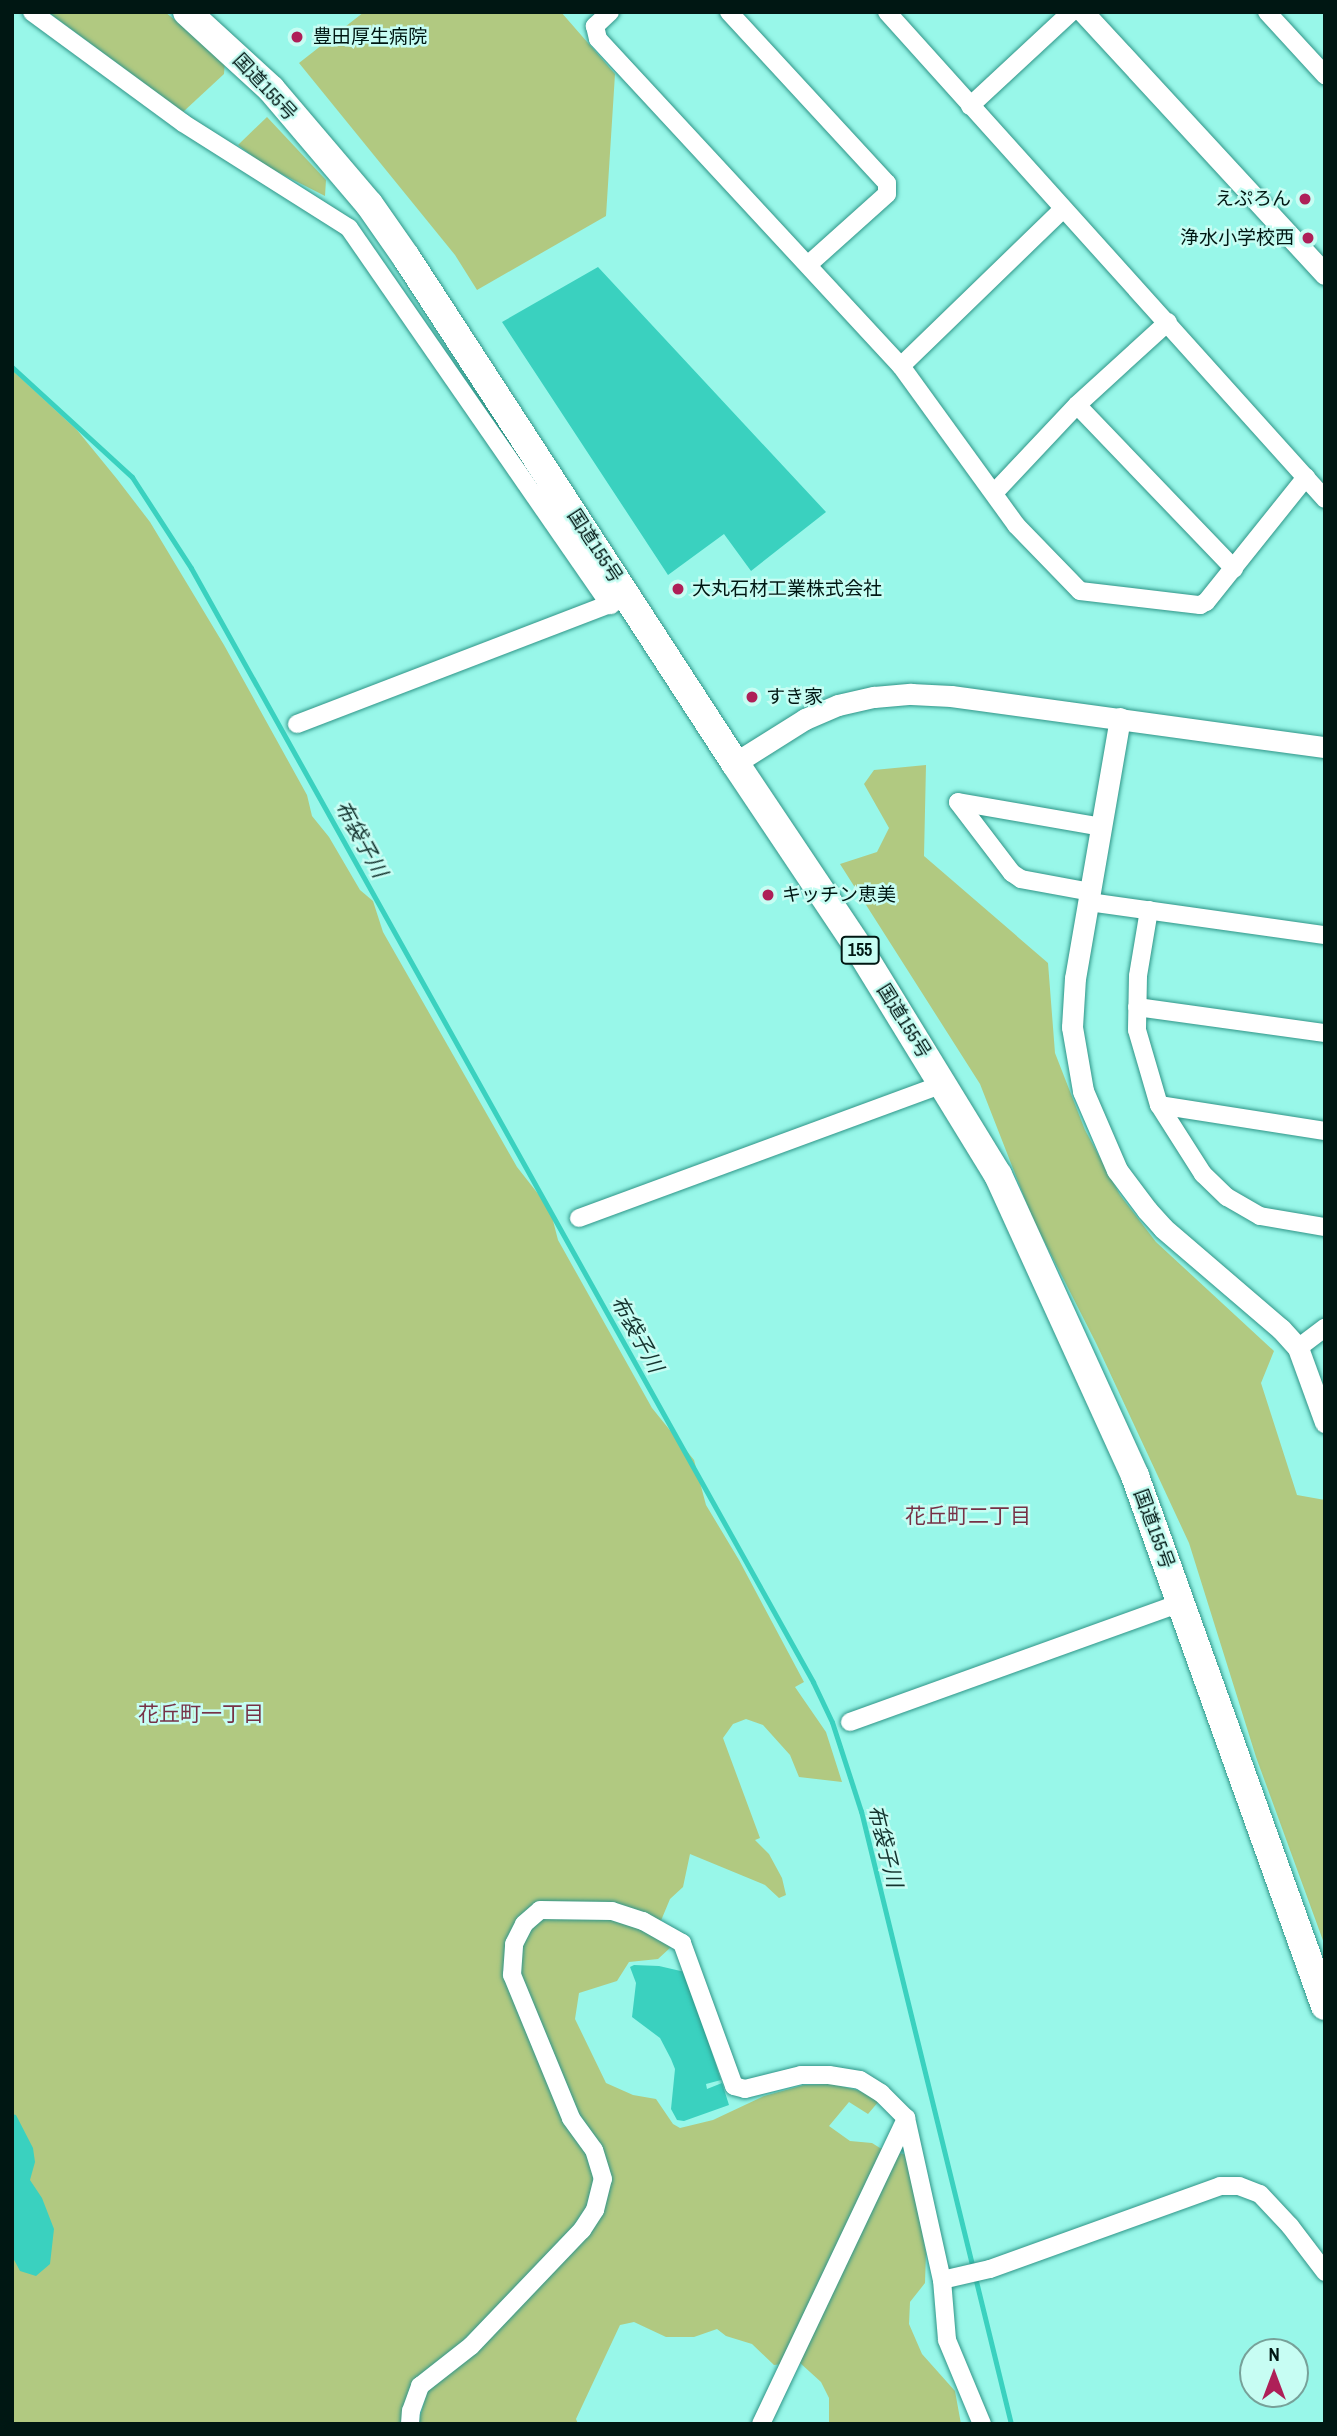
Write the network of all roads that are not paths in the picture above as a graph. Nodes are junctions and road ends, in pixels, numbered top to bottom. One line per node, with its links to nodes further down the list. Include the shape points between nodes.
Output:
1 (32, 12): 21 (street, via 183,123 349,228)
2 (187, 12): 21 (highway, 国道155号 / 155, via 271,89 369,204)
3 (610, 12): 12 (street, via 595,26 598,39)
4 (729, 12): 12 (street, via 887,183 887,194)
5 (887, 12): 10 (street)
6 (1071, 12): 10 (street)
7 (1083, 12): 13 (street)
8 (1267, 12): 9 (street)
9 (1325, 75)
10 (970, 106): 11 (street)
11 (1063, 209): 14 (street); 15 (street)
12 (808, 265): 15 (street)
13 (1325, 274)
14 (1168, 322): 16 (street); 17 (street)
15 (901, 366): 18 (street)
16 (1077, 405): 18 (street); 20 (street)
17 (1306, 477): 19 (street); 20 (street)
18 (994, 493): 20 (street, via 1025,536 1073,585 1088,594 1200,604)
19 (1325, 499)
20 (1234, 569)
21 (619, 600): 23 (street); 25 (highway, 国道155号 / 155)
22 (1120, 718): 24 (street); 25 (street, via 951,696 874,696 805,719); 26 (street)
23 (297, 724)
24 (1325, 747)
25 (735, 763): 32 (highway, 国道155号 / 155)
26 (1103, 827): 27 (street); 27 (street, via 958,803 1012,873)
27 (1090, 897): 28 (street); 38 (street, via 1075,978 1072,1027 1083,1091 1105,1147 1163,1228)
28 (1149, 911): 29 (street); 30 (street)
29 (1325, 935)
30 (1137, 1007): 31 (street); 33 (street, via 1137,1030)
31 (1325, 1033)
32 (943, 1084): 35 (street); 40 (highway, 国道155号 / 155, via 998,1175 1090,1375 1135,1476)
33 (1160, 1105): 34 (street); 36 (street, via 1203,1174 1227,1197 1260,1216)
34 (1325, 1130)
35 (579, 1218)
36 (1325, 1227)
37 (1325, 1328): 38 (street)
38 (1298, 1348): 39 (street)
39 (1325, 1422)
40 (1180, 1603): 41 (street); 42 (highway, 国道155号 / 155)
41 (850, 1721)
42 (1325, 2007)
43 (906, 2118): 45 (street); 46 (street, via 860,2080 801,2075 745,2089 734,2086 682,1943 643,1921 612,1911 540,1910 532,1914 514,1944 512,1975 571,2118 594,2150 603,2179 595,2210 582,2230 471,2346 420,2386); 47 (street)
44 (1325, 2272): 45 (street, via 1260,2193 1220,2186 990,2269)
45 (946, 2279): 48 (street, via 947,2340)
46 (410, 2424)
47 (761, 2424)
48 (982, 2424)

